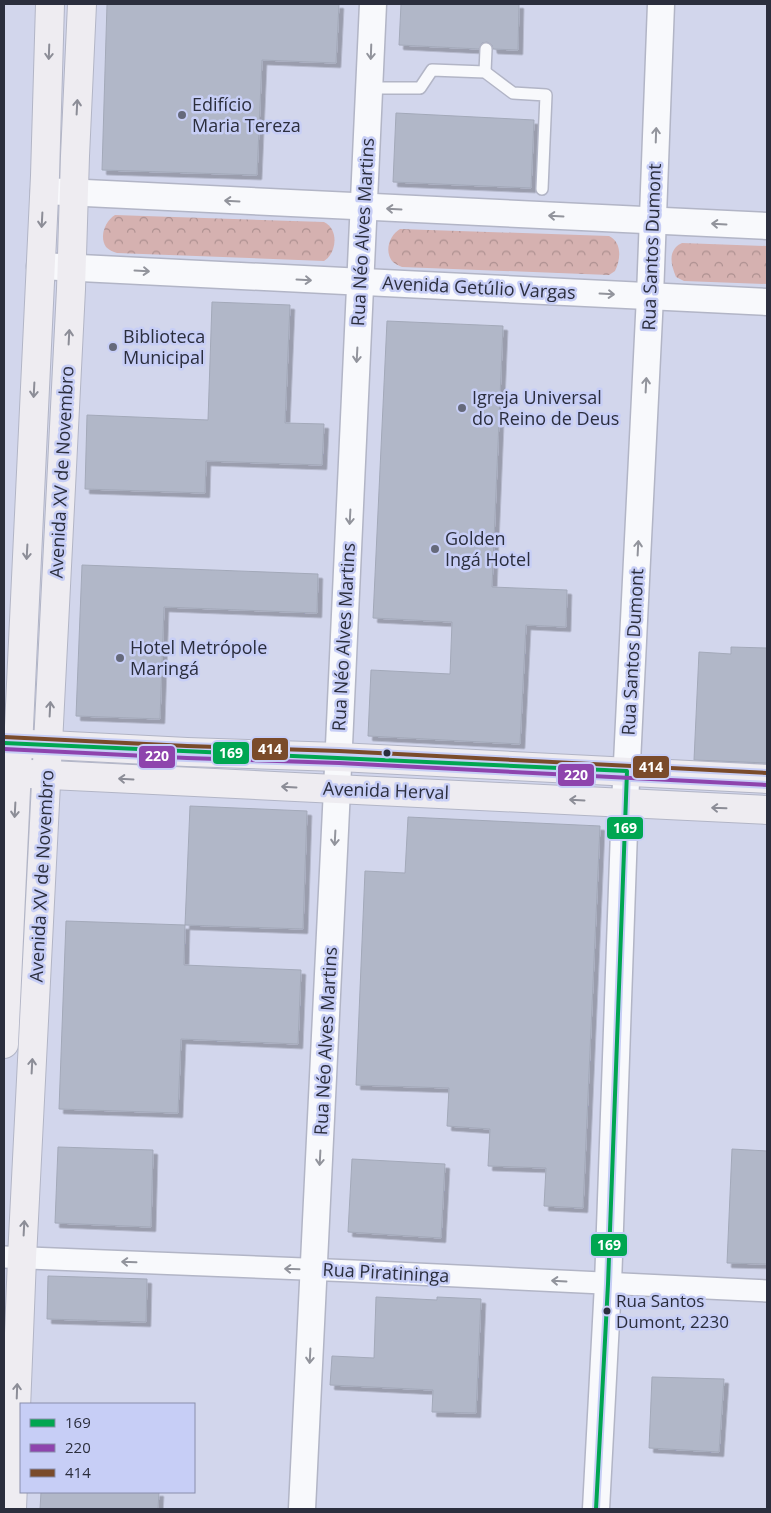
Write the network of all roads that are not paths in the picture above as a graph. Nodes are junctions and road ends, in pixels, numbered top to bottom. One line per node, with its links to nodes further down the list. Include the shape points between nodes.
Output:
1 (50, 4): 9 (main road, Avenida XV de Novembro, one-way to 9)
2 (82, 4): 10 (main road, Avenida XV de Novembro, one-way to 2)
3 (373, 4): 7 (street, Rua Néo Alves Martins, one-way to 7)
4 (661, 4): 12 (street, Rua Santos Dumont, one-way to 4)
5 (486, 49): 6 (lane)
6 (485, 72): 7 (lane, via 432,70 420,88); 8 (lane, via 513,93 546,95)
7 (370, 88): 11 (street, Rua Néo Alves Martins)
8 (542, 189)
9 (44, 191): 10 (street); 14 (main road, Avenida XV de Novembro, one-way to 14)
10 (74, 193): 11 (street, one-way to 10); 15 (main road, Avenida XV de Novembro)
11 (364, 207): 12 (street, one-way to 11); 16 (street, Rua Néo Alves Martins)
12 (652, 220): 13 (street, one-way to 12); 17 (street, Rua Santos Dumont)
13 (767, 226)
14 (40, 266): 15 (street, Avenida Getúlio Vargas); 19 (main road, Avenida XV de Novembro, one-way to 19)
15 (71, 267): 16 (street, Avenida Getúlio Vargas, one-way to 16); 20 (main road, Avenida XV de Novembro, one-way to 15)
16 (361, 283): 17 (street, Avenida Getúlio Vargas, one-way to 17); 22 (street, Rua Néo Alves Martins, one-way to 22)
17 (650, 296): 18 (street, Avenida Getúlio Vargas); 24 (street, Rua Santos Dumont, one-way to 17)
18 (767, 302)
19 (11, 743): 20 (main road, Avenida Herval); 25 (main road, Avenida XV de Novembro)
20 (48, 745): 21 (main road, Avenida Herval); 26 (main road, Avenida XV de Novembro)
21 (187, 752): 22 (main road, Avenida Herval); 28 (main road)
22 (338, 756): 23 (main road, Avenida Herval); 29 (street, Rua Néo Alves Martins)
23 (498, 765): 24 (main road, Avenida Herval); 30 (main road)
24 (628, 771): 27 (main road, Avenida Herval); 31 (street, Rua Santos Dumont)
25 (10, 773): 26 (main road, Avenida Herval); 33 (main road, Avenida XV de Novembro, one-way to 33)
26 (47, 775): 28 (main road, Avenida Herval, one-way to 26); 34 (main road, Avenida XV de Novembro, one-way to 26)
27 (767, 779)
28 (220, 783): 29 (main road, Avenida Herval, one-way to 28)
29 (337, 789): 30 (main road, Avenida Herval); 35 (street, Rua Néo Alves Martins, one-way to 35)
30 (448, 793): 31 (main road, Avenida Herval, one-way to 30)
31 (625, 802): 32 (main road, Avenida Herval, one-way to 31); 36 (street, Rua Santos Dumont)
32 (767, 810)
33 (4, 1044)
34 (13, 1257): 35 (street, Rua Piratininga, one-way to 34); 38 (main road, Avenida XV de Novembro, one-way to 34)
35 (315, 1270): 36 (street, Rua Piratininga, one-way to 35); 39 (street, Rua Néo Alves Martins, one-way to 39)
36 (608, 1284): 37 (street, Rua Piratininga); 40 (street, Rua Santos Dumont)
37 (767, 1291)
38 (12, 1509)
39 (302, 1509)
40 (596, 1509)

